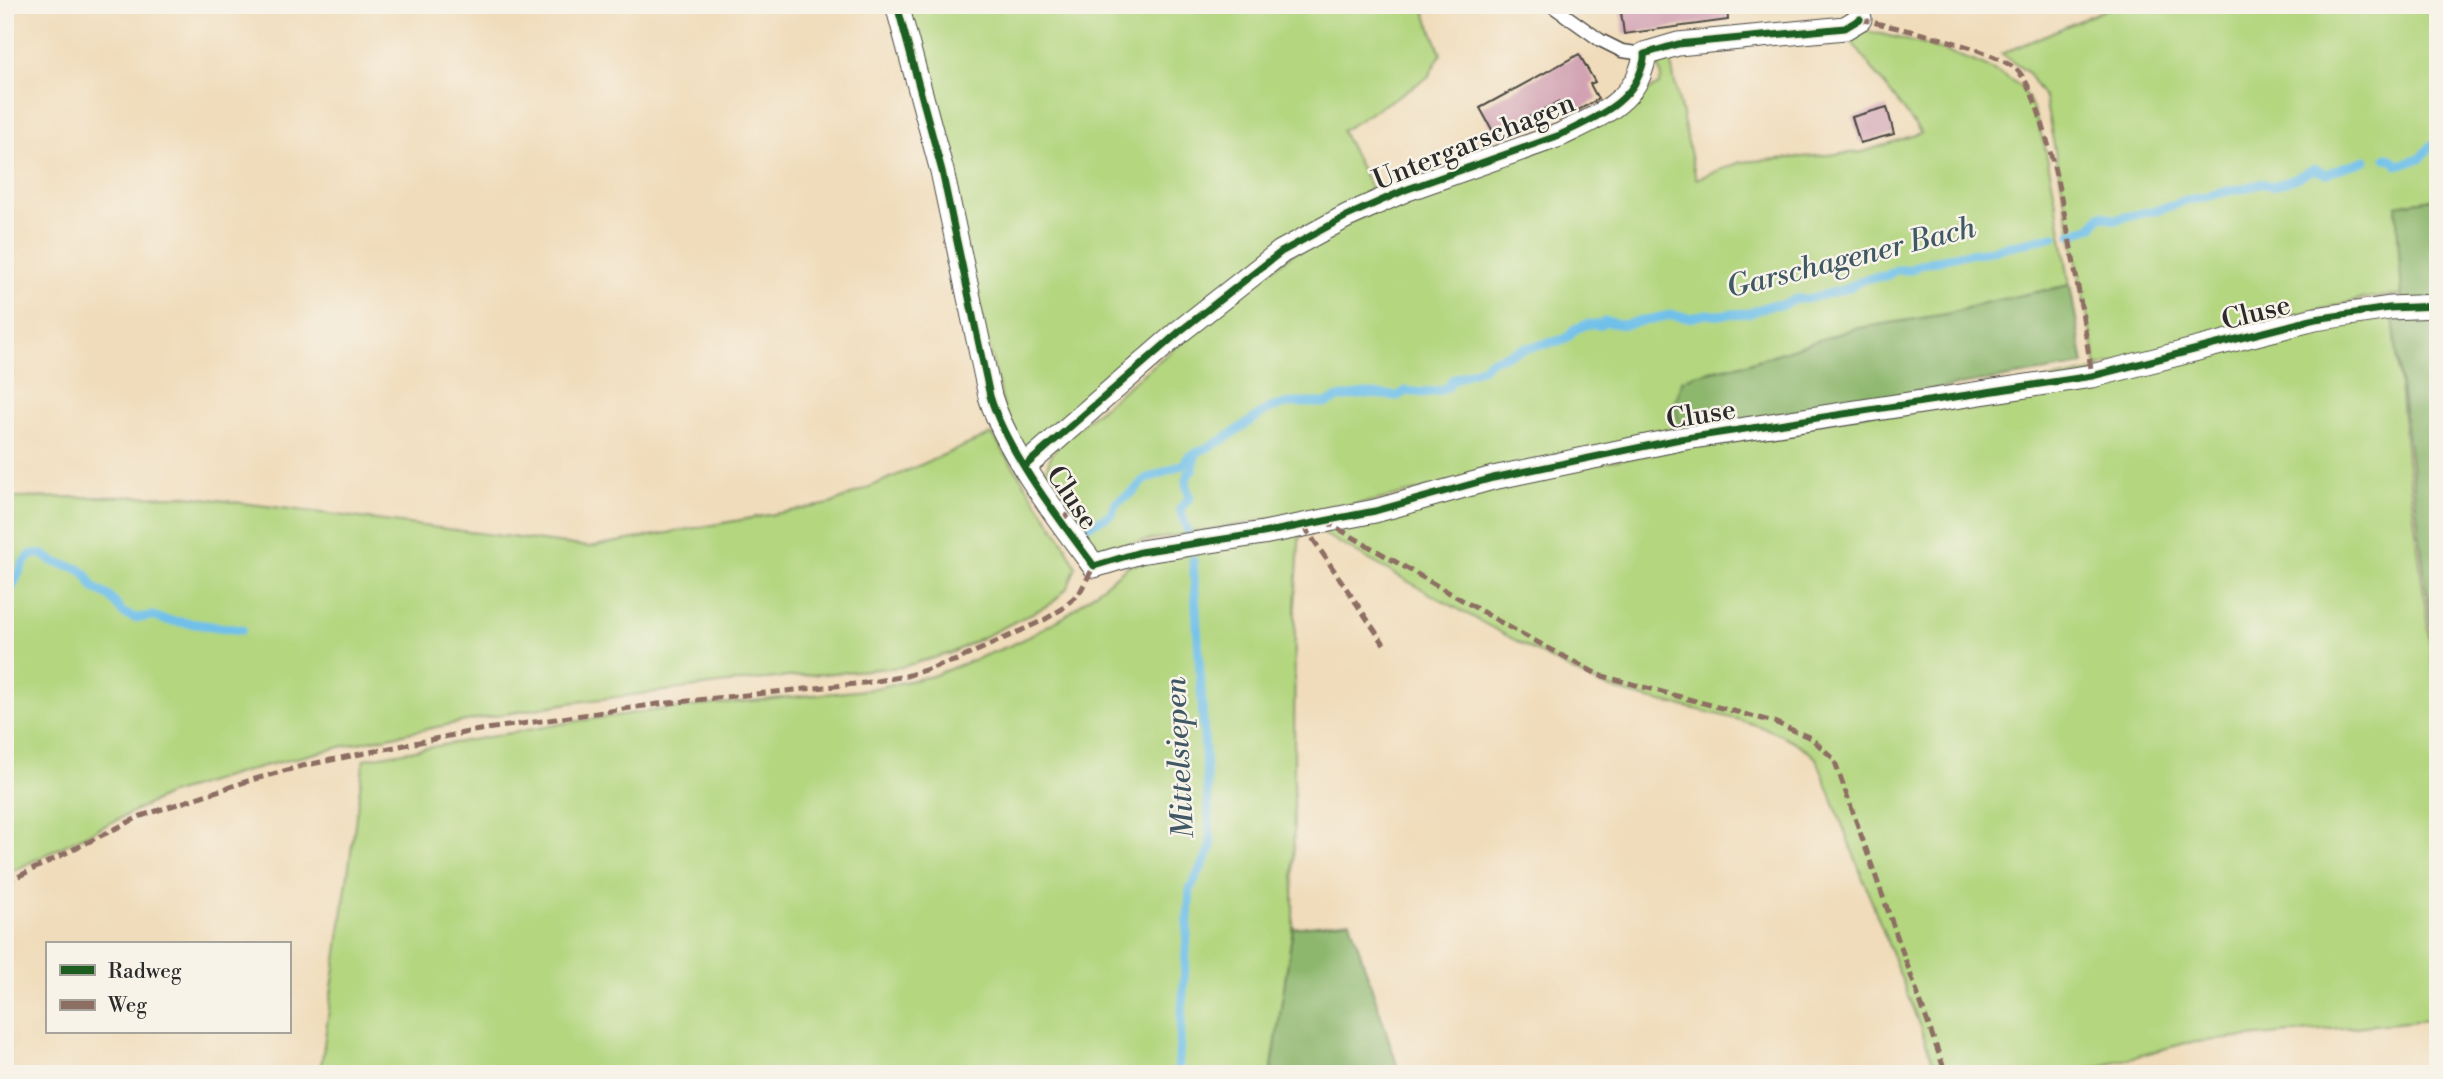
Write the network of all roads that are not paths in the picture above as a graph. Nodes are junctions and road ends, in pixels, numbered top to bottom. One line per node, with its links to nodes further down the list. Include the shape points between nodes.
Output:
1 (897, 5): 6 (street, via 942,171 990,396 997,419)
2 (1551, 5): 4 (lane, via 1600,40 1622,51)
3 (1865, 12): 4 (street, via 1845,28 1678,44)
4 (1644, 54): 6 (street, Untergarschagen, via 1630,93 1578,126 1405,190 1281,252 1179,332)
5 (2438, 306): 6 (street, Cluse, via 2315,319 2092,376 1680,439 1493,478 1375,511 1140,551 1094,566)
6 (1025, 466)

